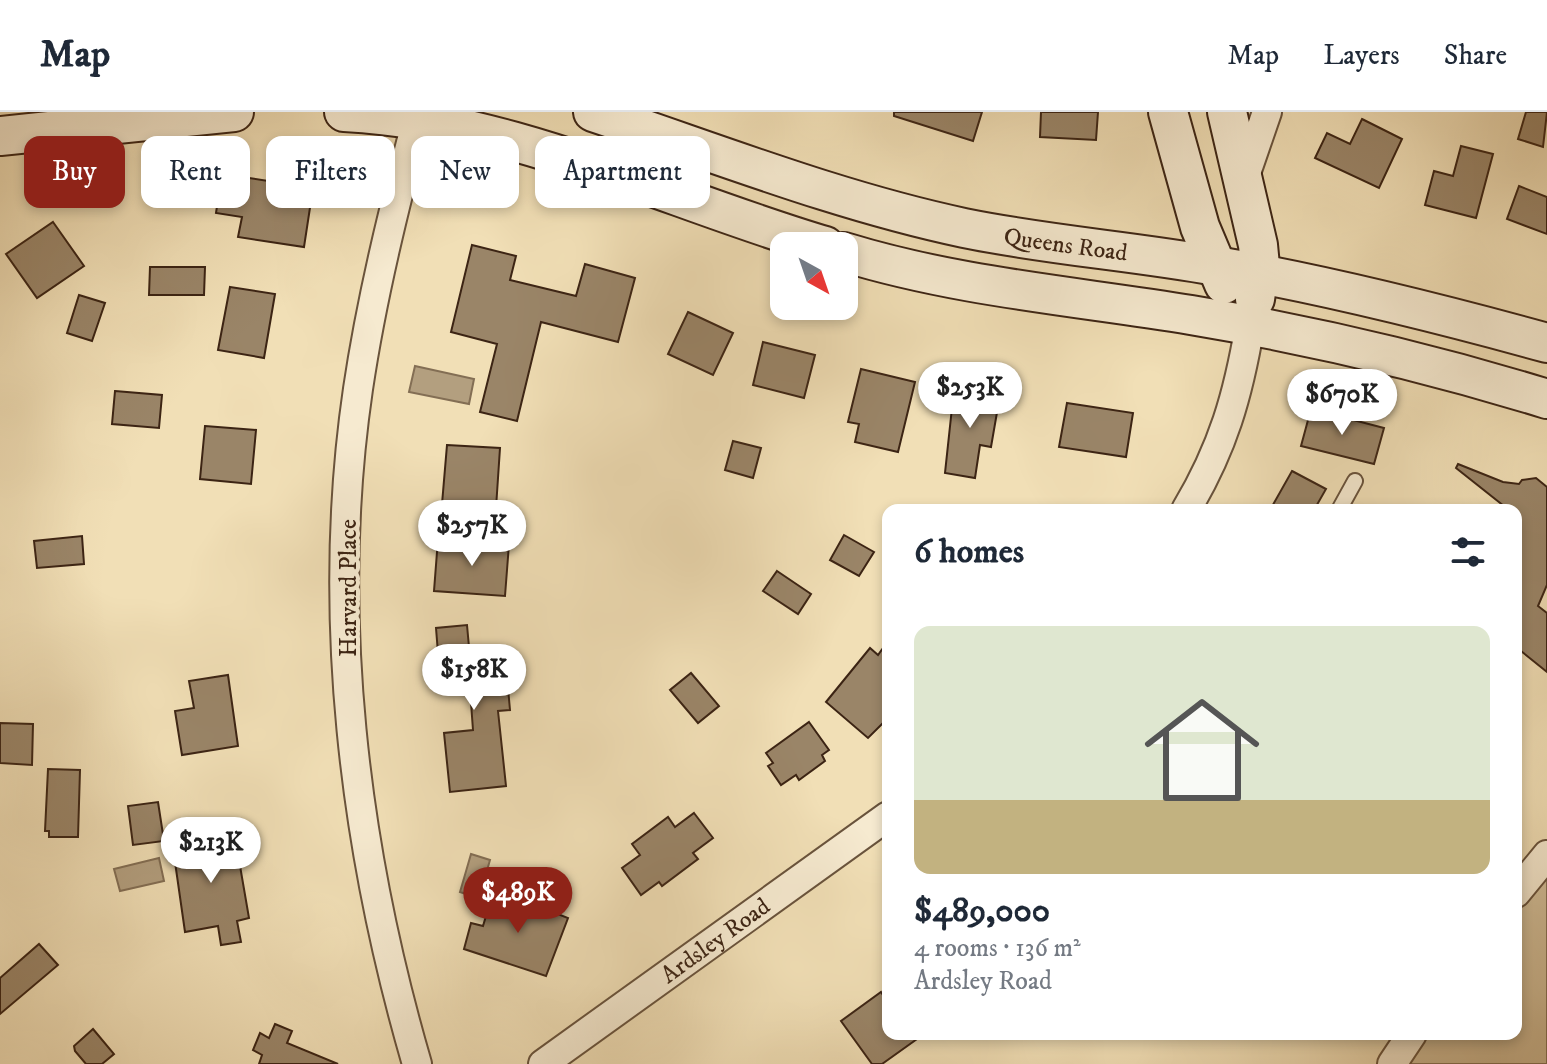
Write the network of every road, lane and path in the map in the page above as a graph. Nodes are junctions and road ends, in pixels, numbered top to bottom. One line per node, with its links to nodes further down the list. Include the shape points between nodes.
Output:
1 (234, 112): 8 (main road)
2 (344, 112): 7 (main road)
3 (593, 112): 10 (main road, Queens Road)
4 (1168, 112): 14 (main road)
5 (1227, 112): 9 (main road)
6 (1267, 112): 9 (street, via 1246,165)
7 (418, 116): 11 (main road, via 567,158); 26 (street, Harvard Place, via 375,283 358,390 346,601 351,723 363,824)
8 (0, 136)
9 (1244, 188): 15 (main road)
10 (844, 197): 12 (main road); 14 (main road, Queens Road, via 979,231)
11 (784, 232)
12 (830, 232)
13 (858, 256): 16 (main road, via 962,282)
14 (1216, 266): 15 (main road, Queens Road); 16 (main road)
15 (1259, 274): 16 (main road); 17 (main road, Queens Road, via 1357,293)
16 (1250, 325): 18 (main road); 20 (street, via 1232,417)
17 (1547, 343)
18 (1545, 389)
19 (1355, 481): 21 (lane)
20 (1189, 504)
21 (1342, 504)
22 (882, 820): 27 (street, Ardsley Road)
23 (1547, 855): 24 (street)
24 (1522, 886)
25 (1408, 1040): 28 (street)
26 (417, 1064)
27 (543, 1064)
28 (1392, 1064)

